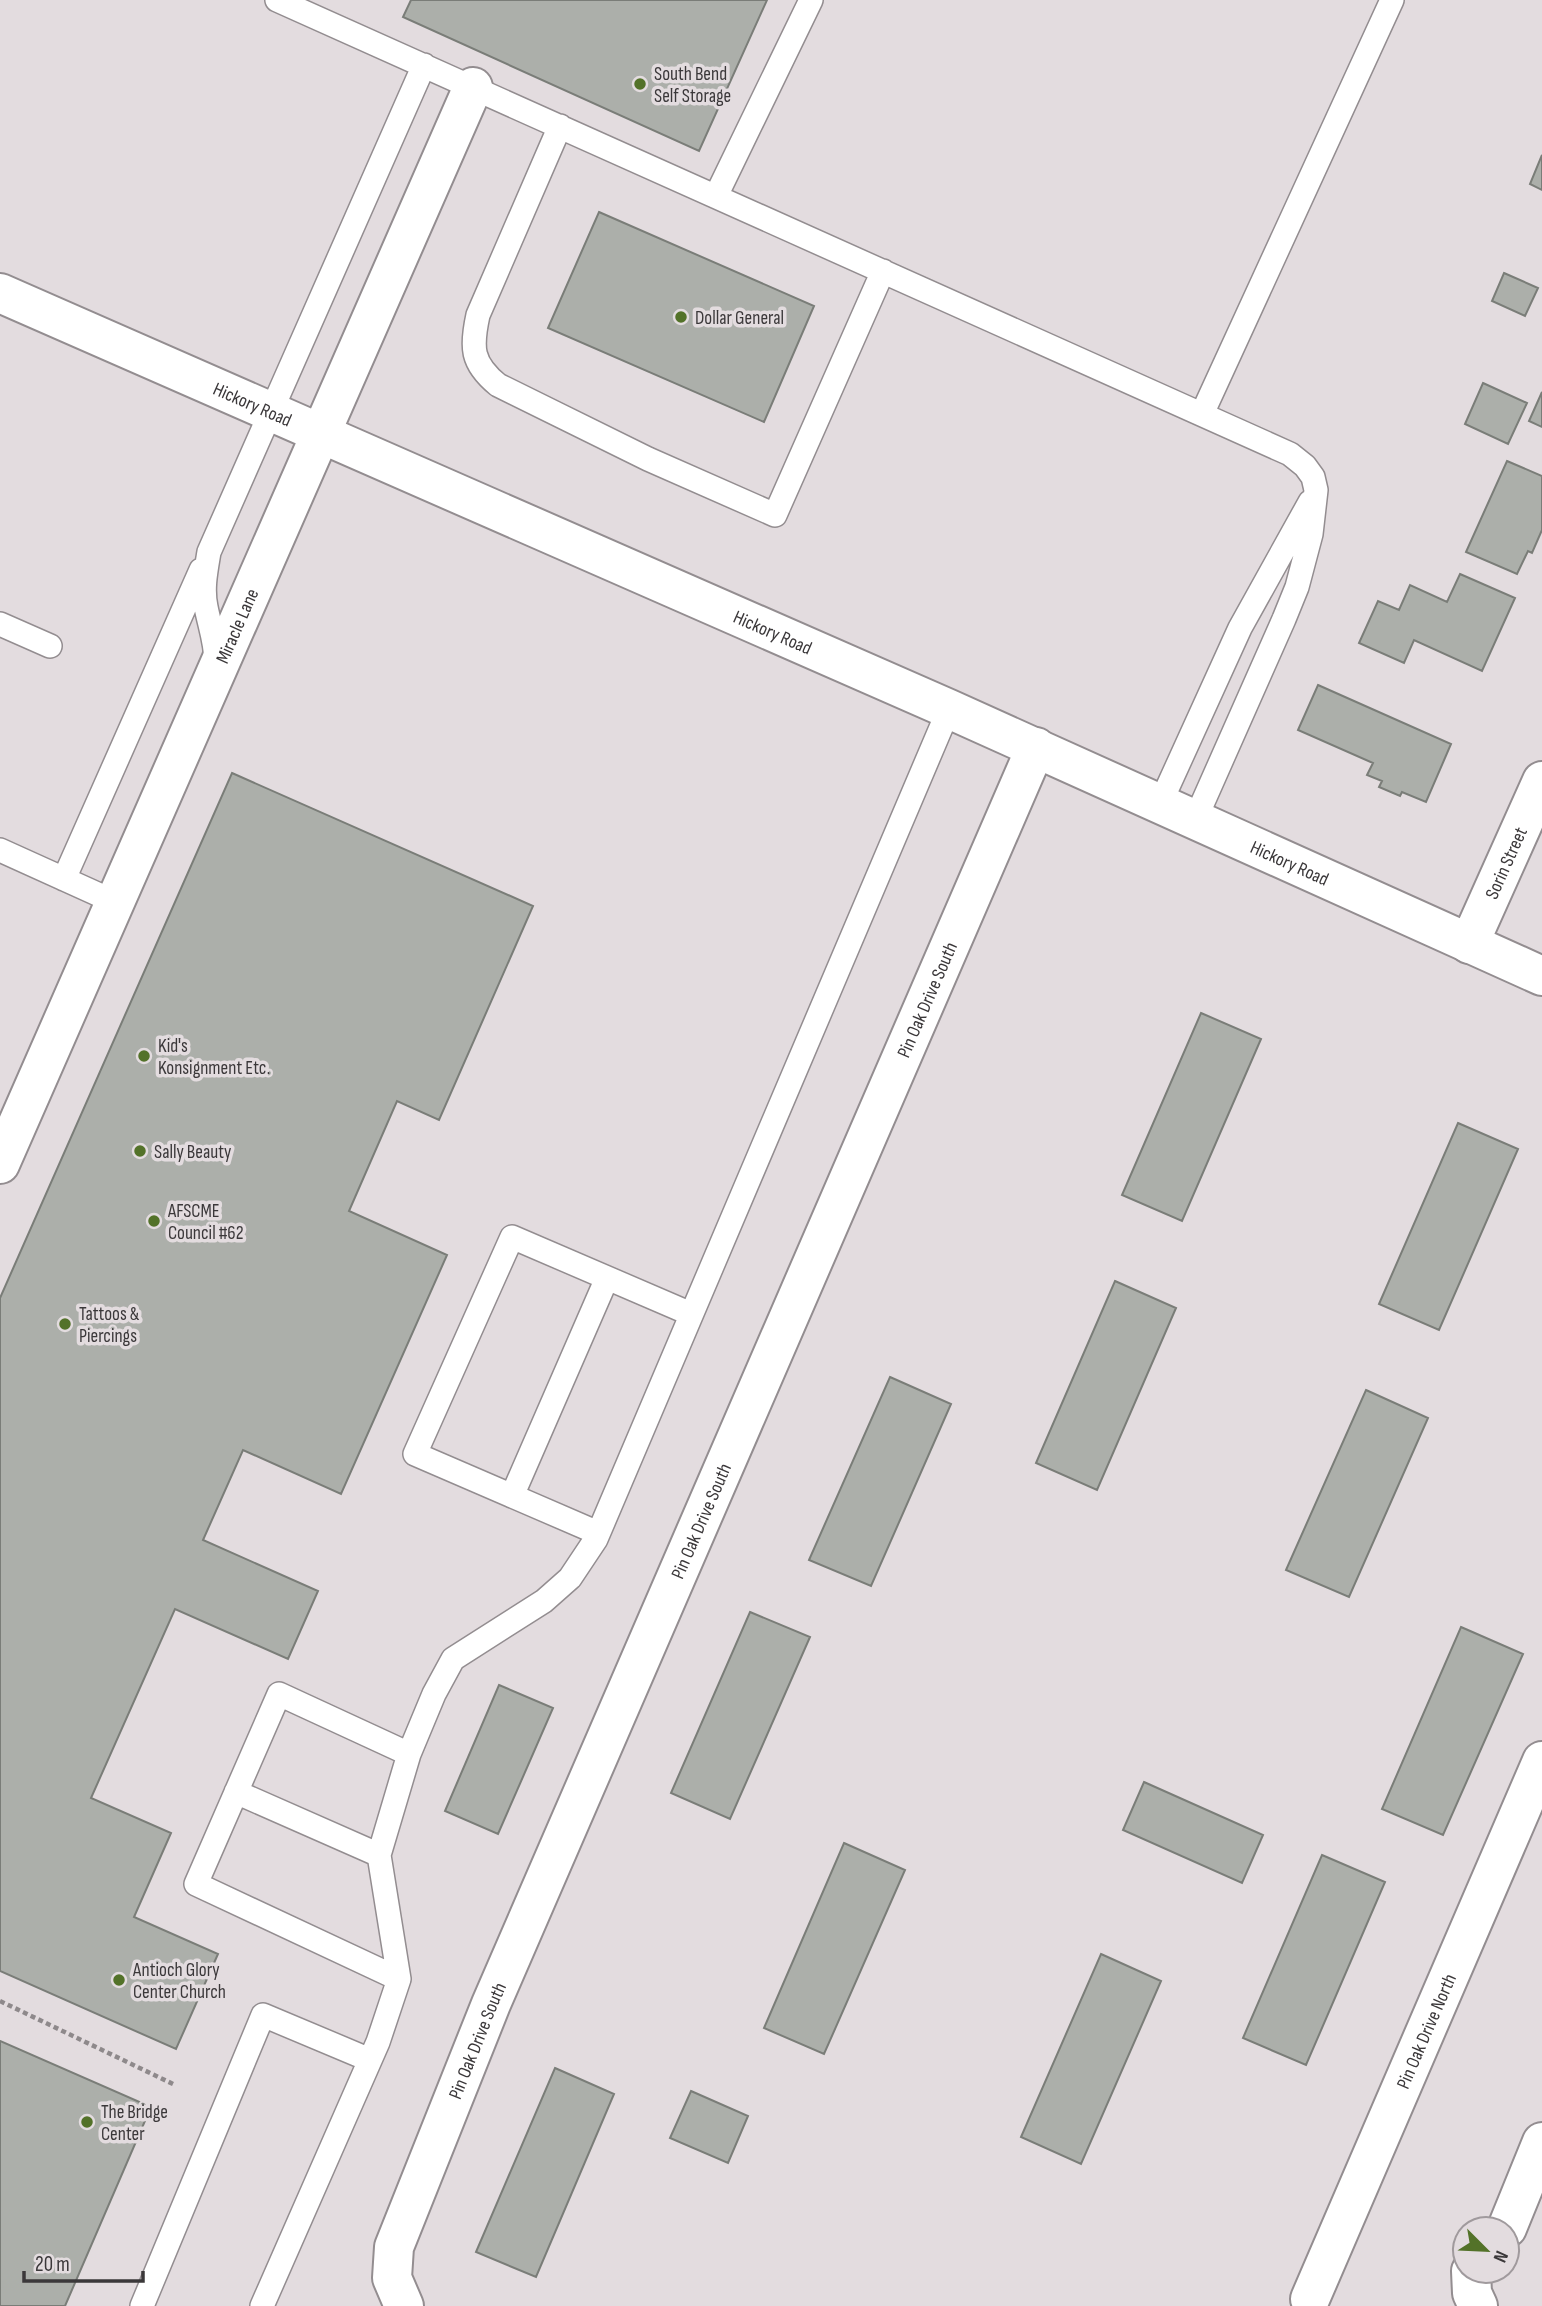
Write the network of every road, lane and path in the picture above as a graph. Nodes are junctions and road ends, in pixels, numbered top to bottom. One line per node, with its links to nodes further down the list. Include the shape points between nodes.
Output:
1 (277, 0): 4 (lane)
2 (811, 0): 7 (lane)
3 (1392, 0): 11 (lane)
4 (424, 65): 5 (lane); 10 (lane)
5 (473, 87): 6 (lane); 12 (street, Miracle Lane)
6 (560, 126): 7 (lane); 8 (lane, via 478,315 474,351 479,366 498,384 649,459 775,515)
7 (716, 196): 8 (lane)
8 (883, 271): 11 (lane)
9 (0, 293): 10 (street, Hickory Road)
10 (271, 412): 12 (street, Hickory Road); 14 (lane)
11 (1202, 414): 13 (lane, via 1290,454 1313,477)
12 (322, 433): 17 (street, Miracle Lane); 18 (street, Hickory Road)
13 (1316, 490): 21 (lane, via 1240,628); 22 (lane, via 1311,534 1297,587)
14 (209, 552): 17 (lane, via 204,584 216,642); 24 (lane)
15 (0, 624): 16 (lane)
16 (50, 646)
17 (214, 678): 25 (street, Miracle Lane)
18 (949, 709): 19 (street, Hickory Road); 30 (lane)
19 (1036, 747): 21 (street, Hickory Road); 45 (street, Pin Oak Drive South, via 491,2004 394,2247 392,2278)
20 (1542, 781): 26 (street, Sorin Street)
21 (1160, 804): 22 (street, Hickory Road)
22 (1195, 820): 26 (street, Hickory Road)
23 (0, 850): 24 (lane)
24 (64, 879): 25 (lane)
25 (115, 902): 28 (street, Miracle Lane)
26 (1469, 944): 27 (street, Hickory Road)
27 (1542, 976)
28 (0, 1164)
29 (607, 1278): 30 (lane); 31 (lane); 31 (lane, via 512,1237 415,1454)
30 (691, 1314): 32 (lane)
31 (512, 1496): 32 (lane)
32 (598, 1533): 33 (lane, via 570,1578 544,1601 453,1659)
33 (409, 1754): 35 (lane, via 279,1694); 36 (lane)
34 (1542, 1761): 44 (street, Pin Oak Drive North)
35 (236, 1792): 36 (lane); 37 (lane, via 196,1884)
36 (379, 1855): 37 (lane)
37 (399, 1979): 39 (lane)
38 (0, 2001): 40 (path)
39 (370, 2060): 46 (lane, via 263,2015); 47 (lane)
40 (173, 2084)
41 (1542, 2141): 42 (street)
42 (1521, 2218)
43 (1472, 2285): 48 (street)
44 (1310, 2299)
45 (402, 2302)
46 (142, 2306)
47 (262, 2306)
48 (1478, 2306)

